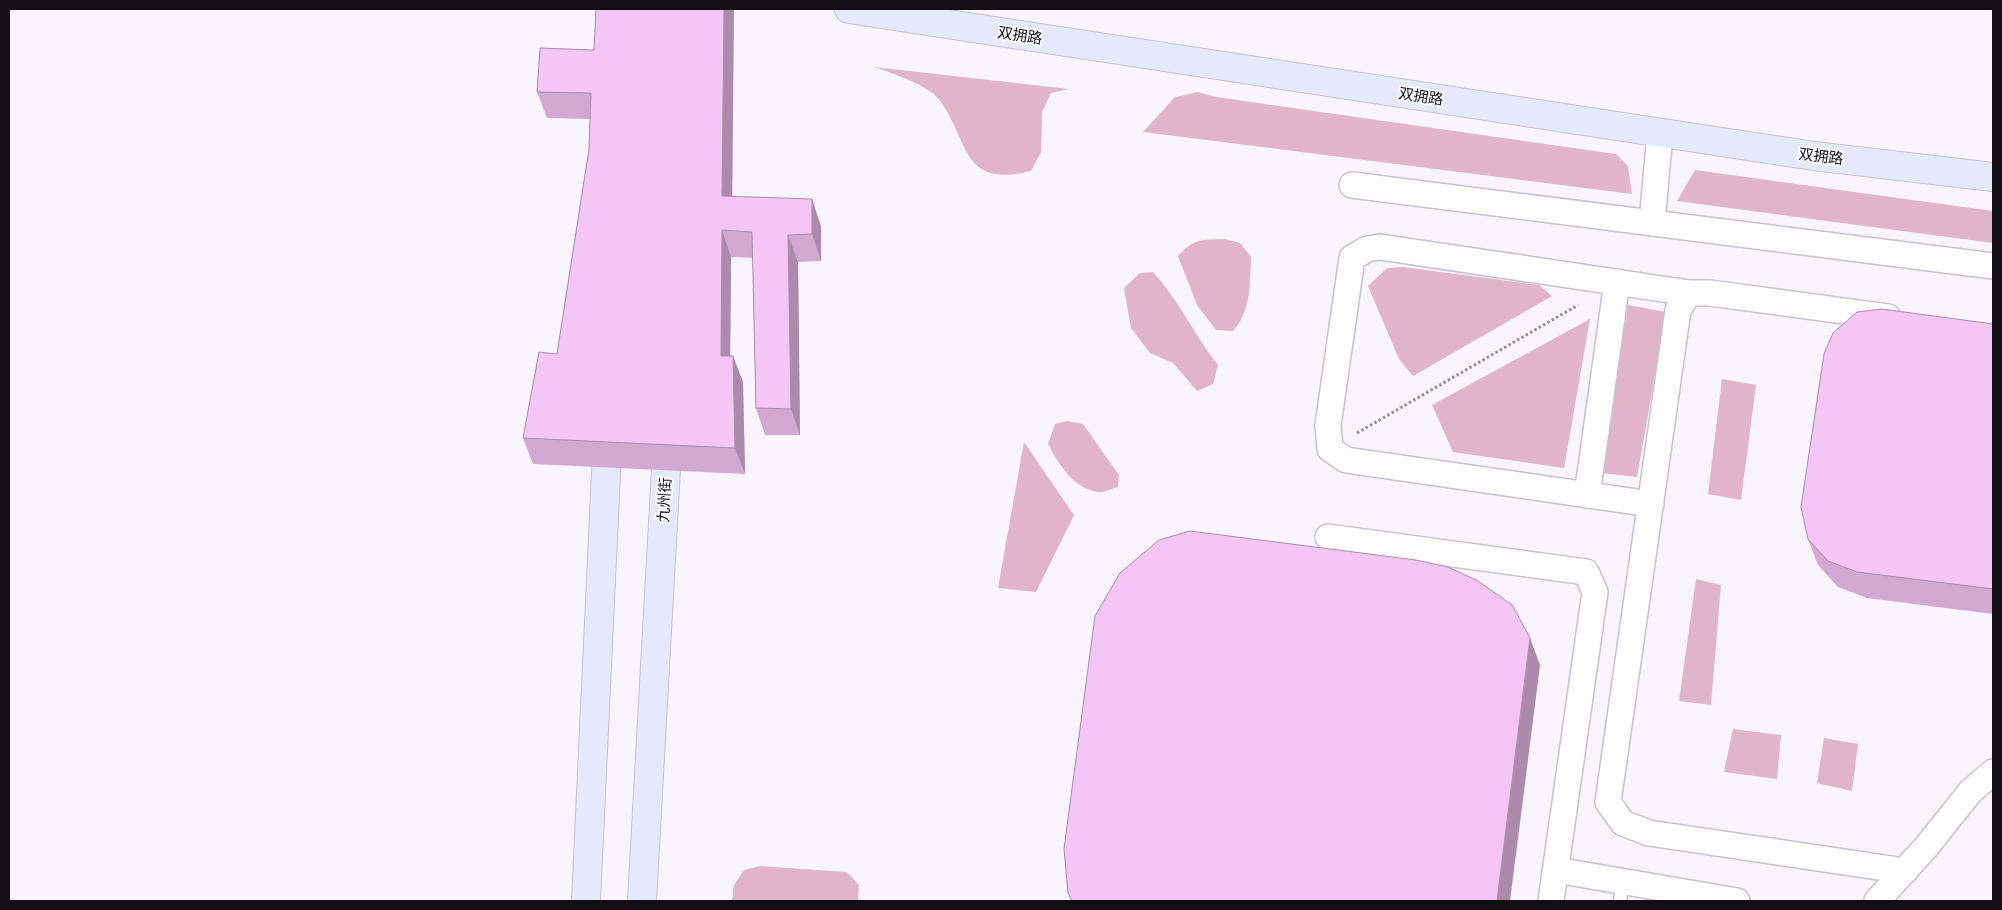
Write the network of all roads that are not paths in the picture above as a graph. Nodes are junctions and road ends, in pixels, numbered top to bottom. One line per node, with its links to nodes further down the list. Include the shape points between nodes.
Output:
1 (849, 9): 2 (street, 双拥路)
2 (1660, 133): 3 (street, 双拥路, via 1814,156); 5 (street)
3 (1993, 177)
4 (1352, 185): 5 (street)
5 (1652, 223): 6 (street)
6 (1993, 266)
7 (1617, 282): 8 (street); 12 (street); 12 (street, via 1380,247 1367,249 1352,258 1328,425 1330,449 1346,460)
8 (1689, 293): 9 (street, via 1710,293); 13 (street, via 1678,310)
9 (1915, 321)
10 (670, 405): 20 (street, 九州街)
11 (609, 406): 19 (street)
12 (1587, 495): 13 (street)
13 (1651, 504): 17 (street, via 1608,802 1623,823 1649,833)
14 (1328, 537): 16 (street, via 1586,572 1595,592)
15 (1993, 772): 17 (street, via 1970,792)
16 (1556, 870): 18 (street); 21 (street)
17 (1905, 871): 23 (street)
18 (1622, 891): 22 (street)
19 (586, 901)
20 (642, 901)
21 (1551, 901)
22 (1737, 901)
23 (1877, 901)

